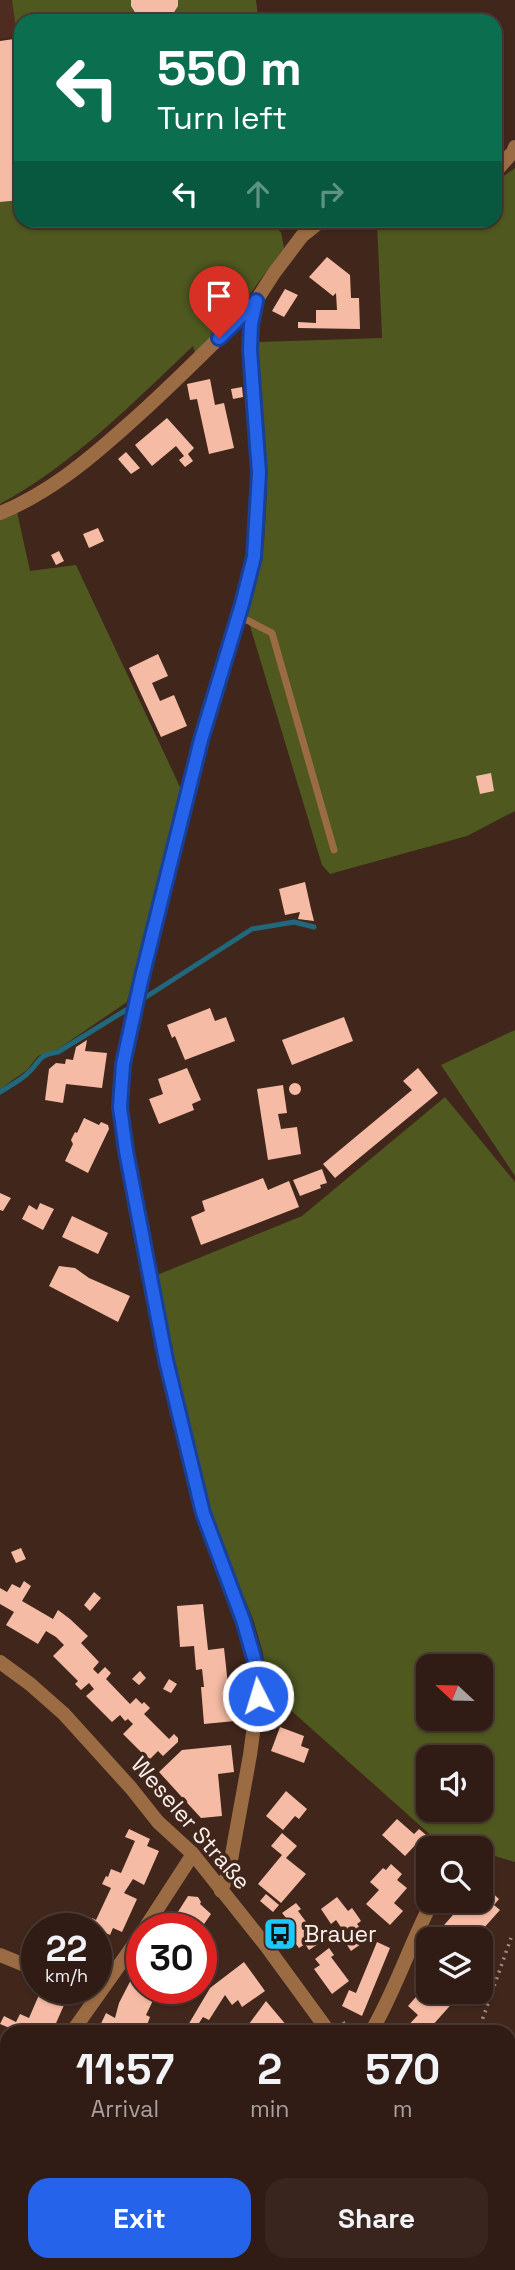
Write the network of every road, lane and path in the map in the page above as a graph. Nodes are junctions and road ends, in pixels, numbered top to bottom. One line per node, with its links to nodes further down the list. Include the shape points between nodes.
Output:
1 (515, 146): 2 (street)
2 (502, 164)
3 (312, 228): 4 (street)
4 (256, 301): 5 (street, via 160,397 79,467 44,492); 6 (street, via 250,350 258,510 254,557)
5 (0, 513)
6 (239, 615): 7 (lane, via 272,633); 10 (street, via 201,740 120,1085 126,1151 166,1360 203,1513 258,1672 250,1755 229,1871)
7 (334, 850)
8 (0, 1662): 9 (street, Weseler Straße, via 64,1714 158,1822)
9 (193, 1854): 10 (street, Weseler Straße); 11 (street)
10 (221, 1891): 20 (street, Weseler Straße)
11 (155, 1913)
12 (426, 1913): 21 (street)
13 (511, 1938): 22 (path)
14 (0, 1955): 16 (street)
15 (126, 1956): 17 (street)
16 (21, 1964)
17 (112, 1975)
18 (92, 2004): 19 (street)
19 (77, 2025)
20 (324, 2025)
21 (375, 2025)
22 (480, 2025)

